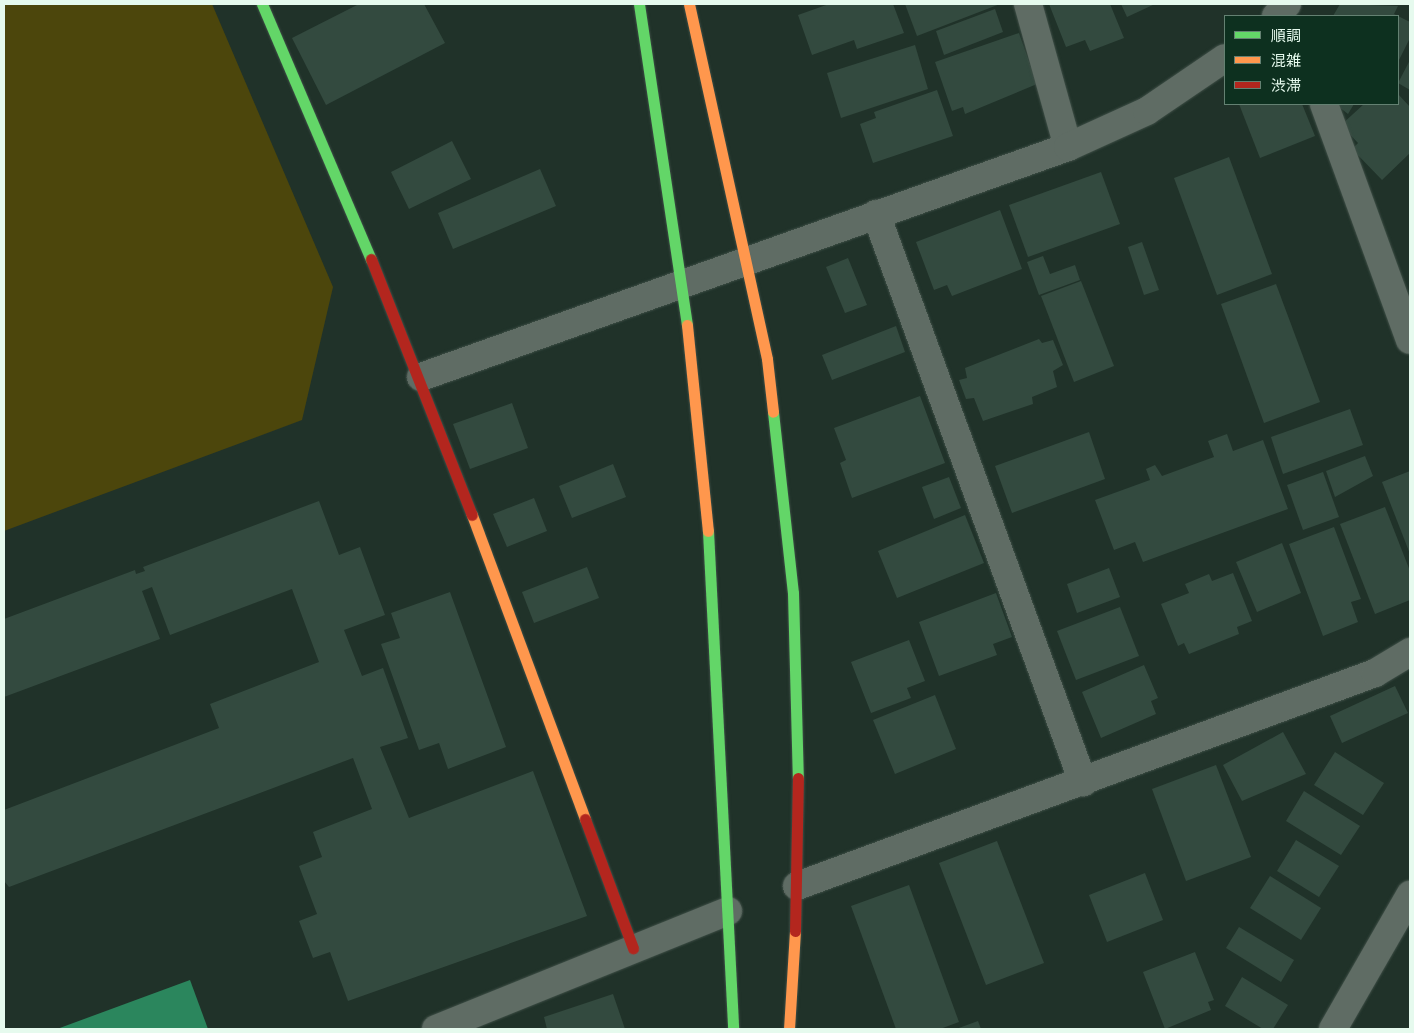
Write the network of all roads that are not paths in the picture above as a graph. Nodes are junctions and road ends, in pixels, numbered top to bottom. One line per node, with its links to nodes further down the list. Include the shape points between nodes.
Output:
1 (262, 4): 12 (street)
2 (639, 4): 10 (street)
3 (689, 4): 9 (street)
4 (1028, 4): 7 (street)
5 (1224, 59): 7 (street, via 1147,111)
6 (1324, 105): 11 (street)
7 (1068, 147): 8 (street)
8 (876, 214): 9 (street); 14 (street)
9 (746, 264): 10 (street); 15 (street, via 767,359 793,593)
10 (683, 287): 12 (street); 17 (street, via 713,575)
11 (1410, 340)
12 (421, 377): 18 (street)
13 (1410, 652): 14 (street, via 1375,673)
14 (1083, 782): 15 (street)
15 (797, 886): 21 (street)
16 (1410, 895): 22 (street)
17 (728, 910): 18 (street); 20 (street)
18 (633, 948): 19 (street)
19 (436, 1029)
20 (733, 1029)
21 (789, 1029)
22 (1333, 1029)

